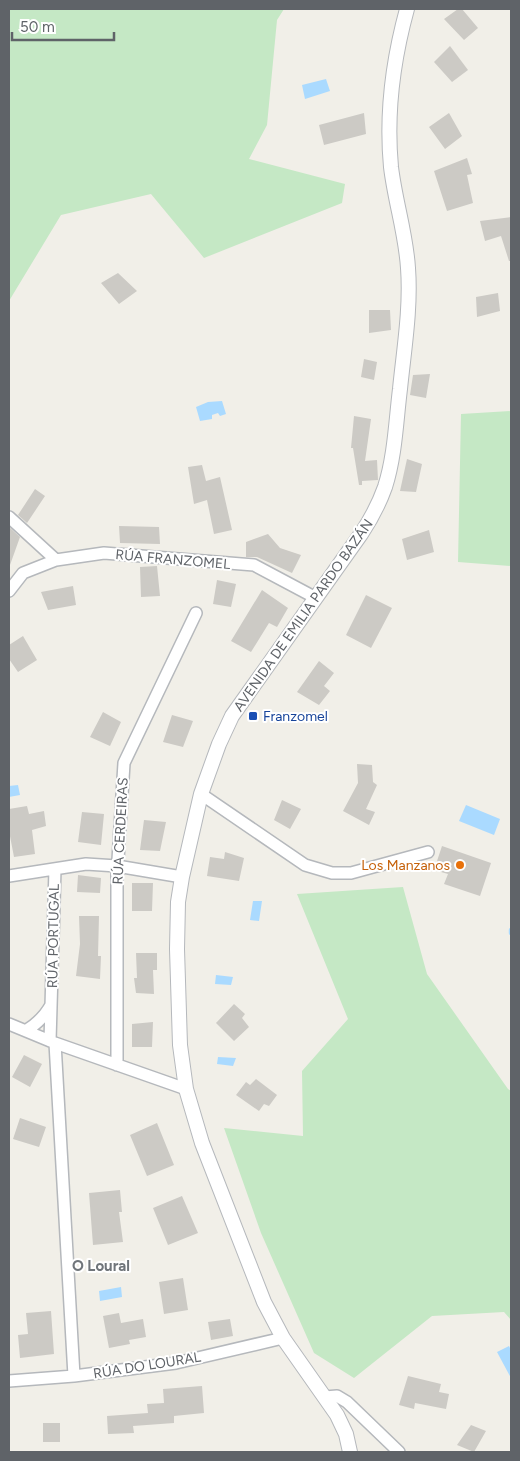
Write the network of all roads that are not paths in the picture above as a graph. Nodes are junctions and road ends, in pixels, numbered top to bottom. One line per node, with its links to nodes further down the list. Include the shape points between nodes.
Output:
1 (407, 9): 5 (street, AVENIDA DE EMILIA PARDO BAZÁN, via 389,108 391,167 408,268 408,308 391,461 375,512)
2 (9, 517): 3 (street)
3 (56, 560): 4 (street, RÚA FRANZOMEL, via 23,573); 5 (street, RÚA FRANZOMEL, via 104,553 254,565)
4 (9, 591)
5 (316, 598): 7 (street, AVENIDA DE EMILIA PARDO BAZÁN, via 232,716)
6 (196, 613): 9 (street, RÚA CERDEIRAS, via 124,763)
7 (201, 794): 8 (street, via 306,865 332,873 351,873); 12 (street, AVENIDA DE EMILIA PARDO BAZÁN)
8 (428, 852)
9 (117, 866): 10 (street, RÚA PORTUGAL, via 86,864); 12 (street, RÚA PORTUGAL); 17 (street, RÚA CERDEIRAS)
10 (55, 869): 11 (street, RÚA PORTUGAL); 13 (street, RÚA PORTUGAL)
11 (9, 876)
12 (182, 877): 18 (street, AVENIDA DE EMILIA PARDO BAZÁN, via 177,949 180,1046)
13 (52, 1003): 15 (street, RÚA PORTUGAL, via 47,1013); 16 (street, RÚA PORTUGAL)
14 (9, 1024): 15 (street)
15 (27, 1030): 16 (street)
16 (53, 1042): 17 (street); 20 (street)
17 (117, 1065): 18 (street)
18 (186, 1089): 19 (street, AVENIDA DE EMILIA PARDO BAZÁN, via 202,1143 264,1302)
19 (282, 1338): 20 (street, RÚA DO LOURAL, via 176,1363); 22 (street, AVENIDA DE EMILIA PARDO BAZÁN)
20 (74, 1376): 21 (street, RÚA DO LOURAL)
21 (9, 1381)
22 (325, 1398): 23 (street, AVENIDA DE EMILIA PARDO BAZÁN, via 346,1434); 24 (street, via 336,1396 347,1402)
23 (350, 1452)
24 (399, 1452)

